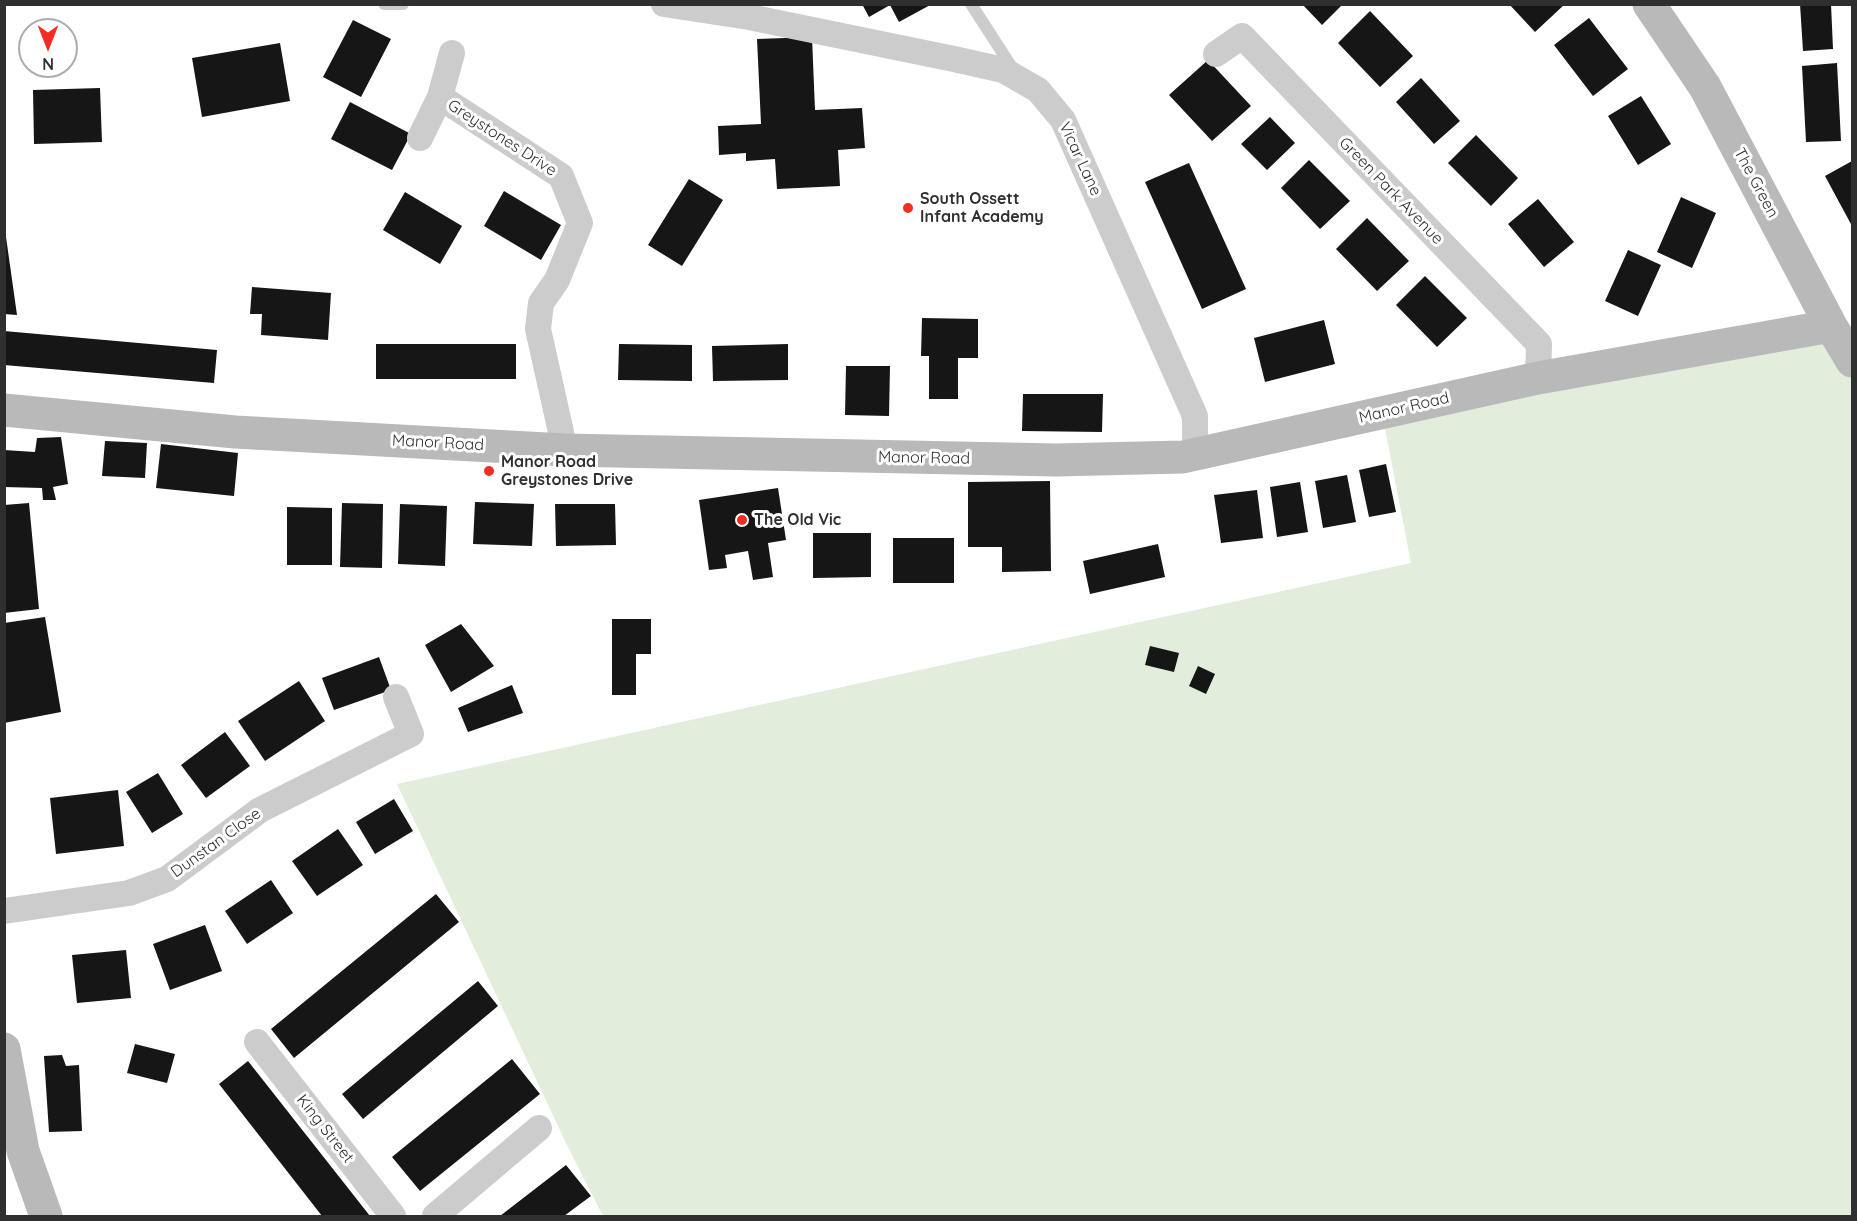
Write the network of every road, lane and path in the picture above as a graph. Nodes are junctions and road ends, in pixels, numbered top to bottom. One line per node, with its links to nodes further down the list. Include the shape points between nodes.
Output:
1 (384, 4): 2 (lane)
2 (403, 4)
3 (664, 4): 6 (street, Vicar Lane)
4 (971, 4): 9 (lane)
5 (1652, 6): 12 (street, The Green, via 1705,87)
6 (747, 10): 9 (street, Vicar Lane, via 1003,70)
7 (452, 53): 10 (street, Greystones Drive)
8 (1216, 54): 14 (street, Green Park Avenue, via 1242,36 1539,344)
9 (1021, 80): 17 (street, Vicar Lane, via 1038,90 1063,120 1195,416)
10 (440, 97): 11 (street, Greystones Drive); 16 (street, Greystones Drive, via 561,176 580,223 558,280 541,303 538,329)
11 (420, 138)
12 (1831, 326): 13 (street, The Green); 14 (street, Manor Road)
13 (1852, 361)
14 (1538, 378): 17 (street, Manor Road)
15 (4, 410): 16 (street, Manor Road, via 235,432)
16 (565, 450): 17 (street, Manor Road, via 1056,460)
17 (1195, 456)
18 (396, 697): 19 (street, Dunstan Close, via 411,734 260,810 167,879 129,893)
19 (4, 910)
20 (257, 1042): 25 (street, King Street)
21 (4, 1049): 23 (street)
22 (539, 1128): 26 (street)
23 (14, 1152): 24 (street)
24 (46, 1216)
25 (393, 1216)
26 (435, 1216)

